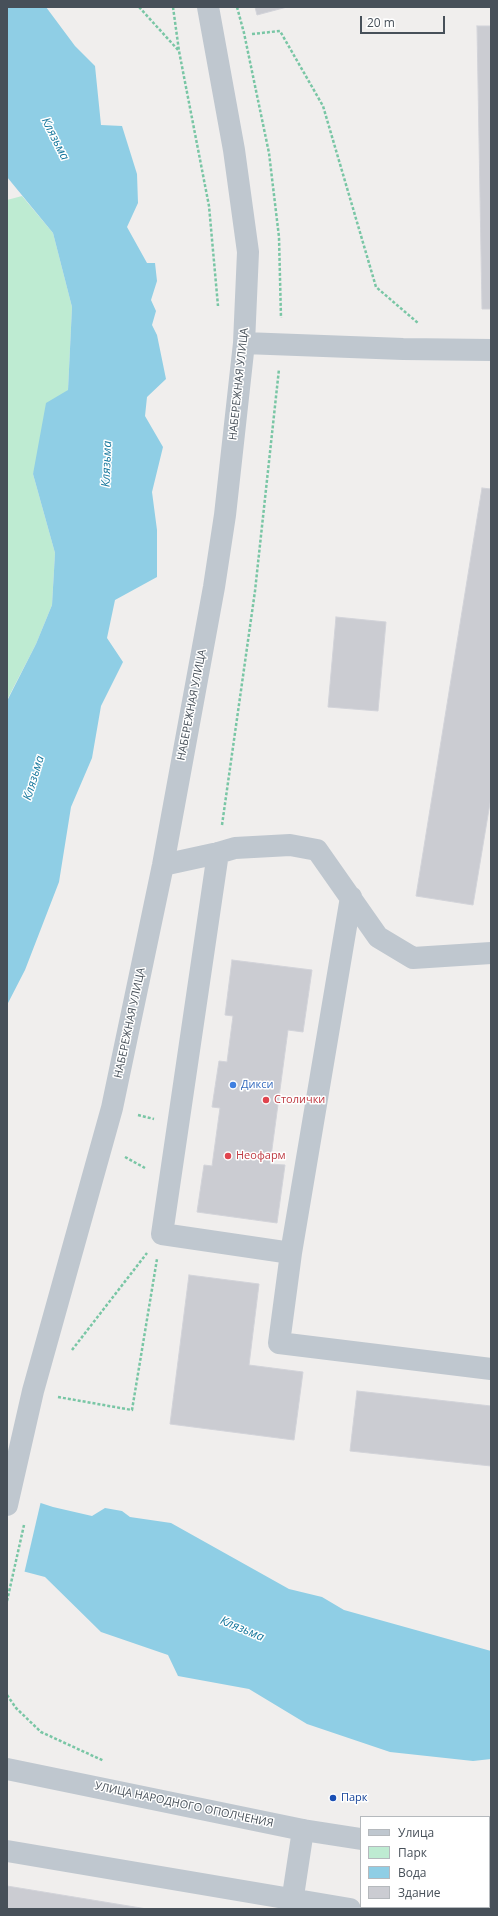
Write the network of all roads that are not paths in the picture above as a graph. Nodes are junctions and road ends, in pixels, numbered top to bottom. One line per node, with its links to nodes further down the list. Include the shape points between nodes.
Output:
1 (208, 7): 2 (street, НАБЕРЕЖНАЯ УЛИЦА, via 234,150 248,252)
2 (244, 343): 3 (street); 5 (street, НАБЕРЕЖНАЯ УЛИЦА, via 225,515 214,587)
3 (491, 350)
4 (218, 853): 5 (street); 6 (street, via 235,848 290,845 317,850); 8 (street, via 162,1234)
5 (162, 865): 10 (street, НАБЕРЕЖНАЯ УЛИЦА, via 112,1108 43,1394)
6 (351, 897): 7 (street, via 378,937 413,958); 8 (street)
7 (491, 953)
8 (291, 1253): 9 (street, via 280,1343)
9 (491, 1369)
10 (7, 1505)
11 (7, 1770): 12 (street, УЛИЦА НАРОДНОГО ОПОЛЧЕНИЯ)
12 (302, 1830): 13 (street, УЛИЦА НАРОДНОГО ОПОЛЧЕНИЯ); 15 (street)
13 (360, 1839)
14 (7, 1851): 15 (street)
15 (292, 1904): 16 (street)
16 (350, 1909)

